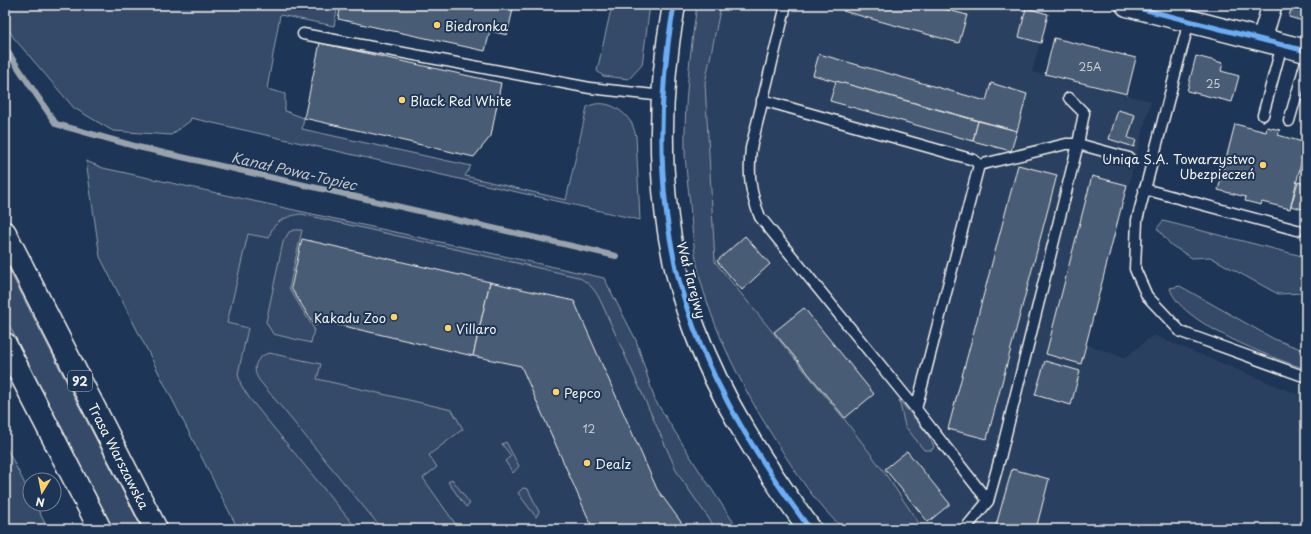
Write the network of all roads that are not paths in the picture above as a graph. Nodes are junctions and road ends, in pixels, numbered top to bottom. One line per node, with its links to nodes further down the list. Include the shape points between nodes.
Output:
1 (674, 5): 10 (street, Wał Tarejwy)
2 (786, 5): 12 (lane)
3 (1127, 5): 5 (street)
4 (1272, 5): 7 (street)
5 (1188, 21): 7 (street); 18 (lane)
6 (303, 34): 10 (lane, via 590,88)
7 (1272, 42): 8 (street); 13 (lane)
8 (1306, 51)
9 (1306, 62): 14 (lane)
10 (663, 96): 25 (street, Wał Tarejwy, via 663,156 668,219 672,251 688,311 712,370 737,419)
11 (1069, 98): 15 (lane, via 1084,113)
12 (762, 100): 17 (lane, via 974,160); 23 (lane, via 748,167 751,194 760,217)
13 (1264, 115)
14 (1289, 122)
15 (1078, 144): 16 (lane); 17 (lane, via 1066,144); 24 (lane)
16 (1129, 158)
17 (978, 165): 23 (lane)
18 (1144, 190): 19 (lane); 22 (lane, via 1136,220 1134,244 1135,269 1147,296 1181,332)
19 (1297, 230)
20 (5, 233): 27 (street, Trasa Warszawska / 92)
21 (5, 344): 26 (street)
22 (1306, 377)
23 (916, 409): 24 (lane)
24 (988, 501): 28 (lane)
25 (802, 526)
26 (100, 529)
27 (156, 529)
28 (965, 529)

